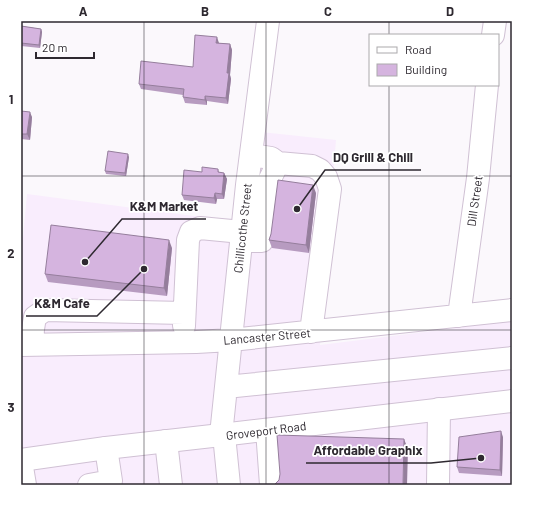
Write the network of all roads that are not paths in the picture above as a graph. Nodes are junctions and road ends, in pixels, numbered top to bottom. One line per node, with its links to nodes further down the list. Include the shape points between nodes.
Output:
1 (268, 21): 5 (street, Chillicothe Street)
2 (495, 21): 3 (street)
3 (493, 34)
4 (487, 86): 10 (street, Dill Street, via 478,178)
5 (251, 155): 6 (street, via 271,158); 7 (street, Chillicothe Street)
6 (278, 163): 7 (street, via 268,181 262,241); 11 (street, via 312,166 320,170 326,177 330,189)
7 (242, 237): 9 (street, via 200,228 191,232 188,240); 12 (street, Chillicothe Street)
8 (512, 310): 10 (street, Lancaster Street)
9 (184, 313): 13 (street); 14 (street, via 45,310 35,317)
10 (458, 316): 11 (street, Lancaster Street)
11 (311, 332): 12 (street, Lancaster Street)
12 (231, 340): 13 (street, Lancaster Street); 16 (street, Chillicothe Street)
13 (183, 342): 14 (street, Lancaster Street)
14 (26, 344)
15 (512, 358): 16 (street)
16 (226, 387): 20 (street, Chillicothe Street)
17 (512, 400): 18 (street, Groveport Road)
18 (439, 409): 19 (street, Groveport Road); 30 (street)
19 (267, 430): 20 (street, Groveport Road); 29 (street)
20 (222, 435): 21 (street, Groveport Road); 28 (street, Chillicothe Street)
21 (166, 441): 22 (street, Groveport Road); 27 (street)
22 (106, 448): 23 (street, Groveport Road); 24 (street)
23 (21, 460): 25 (street)
24 (111, 483): 26 (street)
25 (25, 485)
26 (89, 485)
27 (171, 485)
28 (229, 485)
29 (271, 485)
30 (438, 485)

